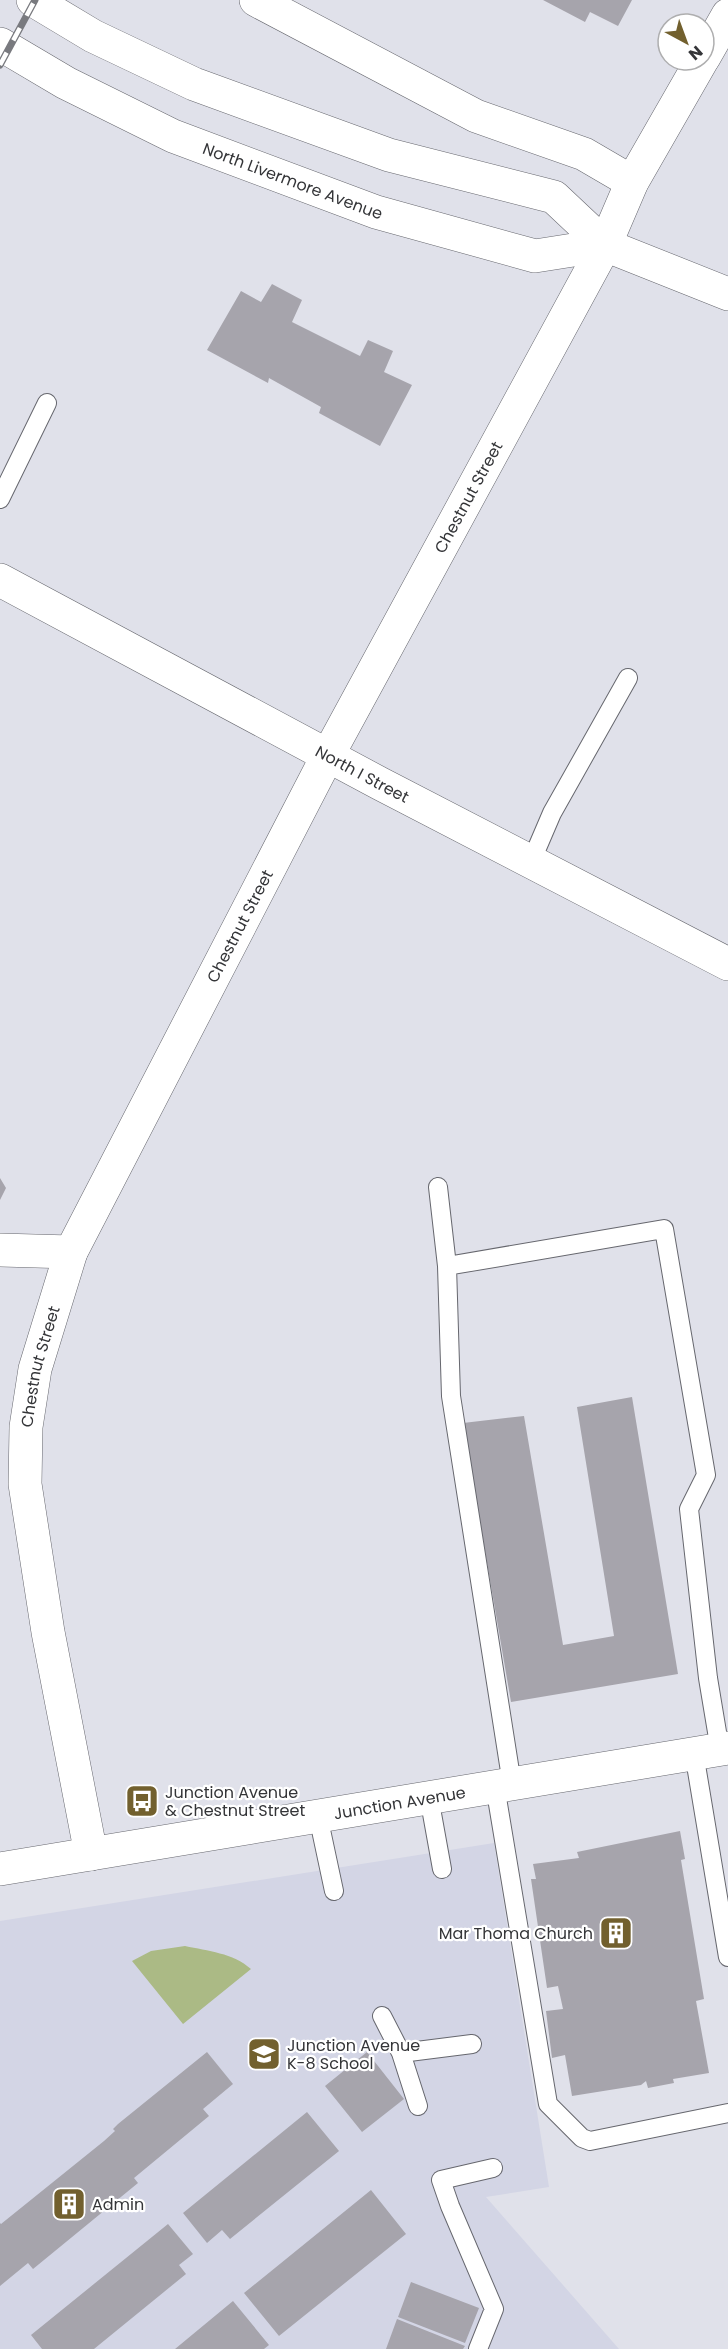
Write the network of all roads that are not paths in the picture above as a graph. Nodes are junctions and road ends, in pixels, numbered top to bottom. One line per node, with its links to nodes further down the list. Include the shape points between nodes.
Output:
1 (33, 0): 8 (street, via 93,36 194,84 389,155 554,197)
2 (256, 0): 7 (street, via 476,116 584,154)
3 (728, 15): 4 (street, Chestnut Street)
4 (716, 36)
5 (0, 44): 8 (street, North Livermore Avenue, via 66,83 173,136 376,212 535,256)
6 (695, 72): 7 (street, Chestnut Street)
7 (632, 182): 8 (street, Chestnut Street)
8 (605, 245): 9 (street); 14 (street, Chestnut Street)
9 (728, 294)
10 (47, 403): 11 (lane)
11 (0, 499)
12 (0, 580): 14 (street, North I Street)
13 (628, 678): 15 (lane, via 552,813)
14 (328, 755): 15 (street, North I Street); 19 (street, Chestnut Street)
15 (531, 862): 16 (street, North I Street)
16 (728, 964)
17 (438, 1187): 20 (lane)
18 (0, 1250): 19 (street)
19 (71, 1252): 25 (street, Chestnut Street, via 35,1369 26,1427 25,1484 48,1632)
20 (447, 1266): 21 (lane, via 664,1229 706,1475 689,1509); 22 (lane, via 451,1396)
21 (714, 1750): 22 (street, Junction Avenue); 29 (lane)
22 (504, 1785): 23 (street, Junction Avenue); 34 (lane, via 548,2104 582,2138 590,2141)
23 (429, 1797): 24 (street, Junction Avenue); 27 (lane)
24 (318, 1816): 25 (street, Junction Avenue); 28 (lane)
25 (91, 1854): 26 (street, Junction Avenue)
26 (0, 1869)
27 (442, 1869)
28 (334, 1891)
29 (728, 1957)
30 (382, 2016): 32 (lane)
31 (472, 2044): 32 (lane)
32 (401, 2053): 33 (lane)
33 (418, 2106)
34 (728, 2113)
35 (493, 2168): 36 (lane, via 441,2180 494,2309)
36 (478, 2349)

